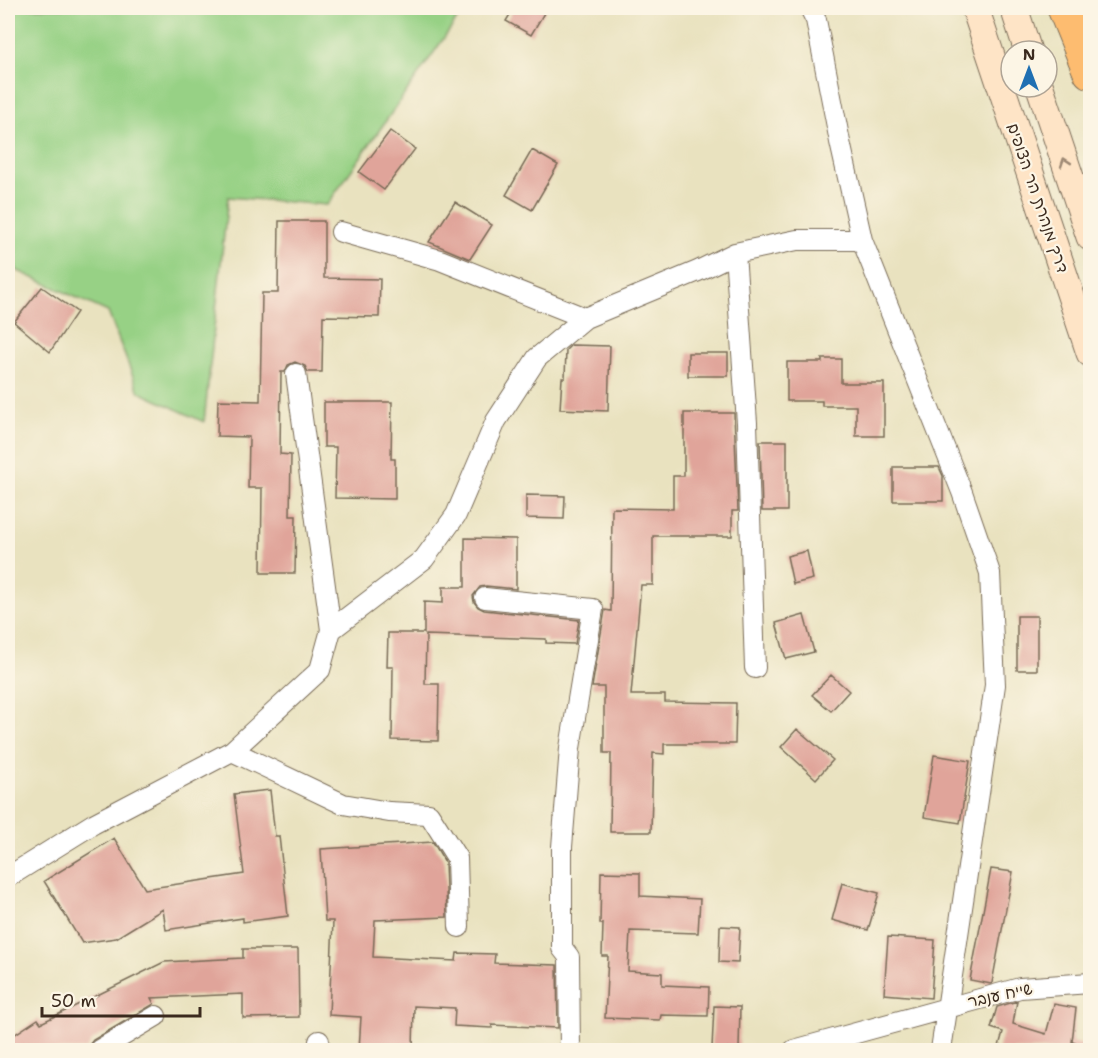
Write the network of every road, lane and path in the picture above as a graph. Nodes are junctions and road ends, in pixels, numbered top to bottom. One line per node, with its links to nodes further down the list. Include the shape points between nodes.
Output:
1 (810, 8): 10 (street, via 816,20)
2 (975, 8): 13 (main road, דרך מנהרת הר הצופים)
3 (1014, 8): 5 (main road)
4 (1064, 8): 6 (highway)
5 (1024, 39)
6 (1090, 72)
7 (1044, 99): 9 (main road, one-way to 7)
8 (341, 232): 12 (street, via 440,260)
9 (1090, 237)
10 (862, 240): 11 (street, via 797,240); 22 (street, via 990,573 995,685)
11 (735, 252): 12 (street); 17 (street, via 747,423)
12 (585, 318): 16 (street, via 537,358 496,421 456,515 424,559)
13 (1090, 353)
14 (296, 374): 16 (street)
15 (485, 598): 25 (street, via 593,609 570,748 562,847 562,948 569,957)
16 (331, 630): 18 (street, via 320,670)
17 (755, 668)
18 (232, 751): 19 (street, via 93,824); 20 (street, via 343,804 429,814 457,858)
19 (8, 877)
20 (459, 927)
21 (1090, 983): 22 (street, שייח ענבר, via 1020,988)
22 (947, 1008): 26 (street, שייח ענבר); 27 (street, שייח ענבר)
23 (156, 1016): 24 (street)
24 (99, 1050)
25 (570, 1050)
26 (794, 1050)
27 (941, 1050)

